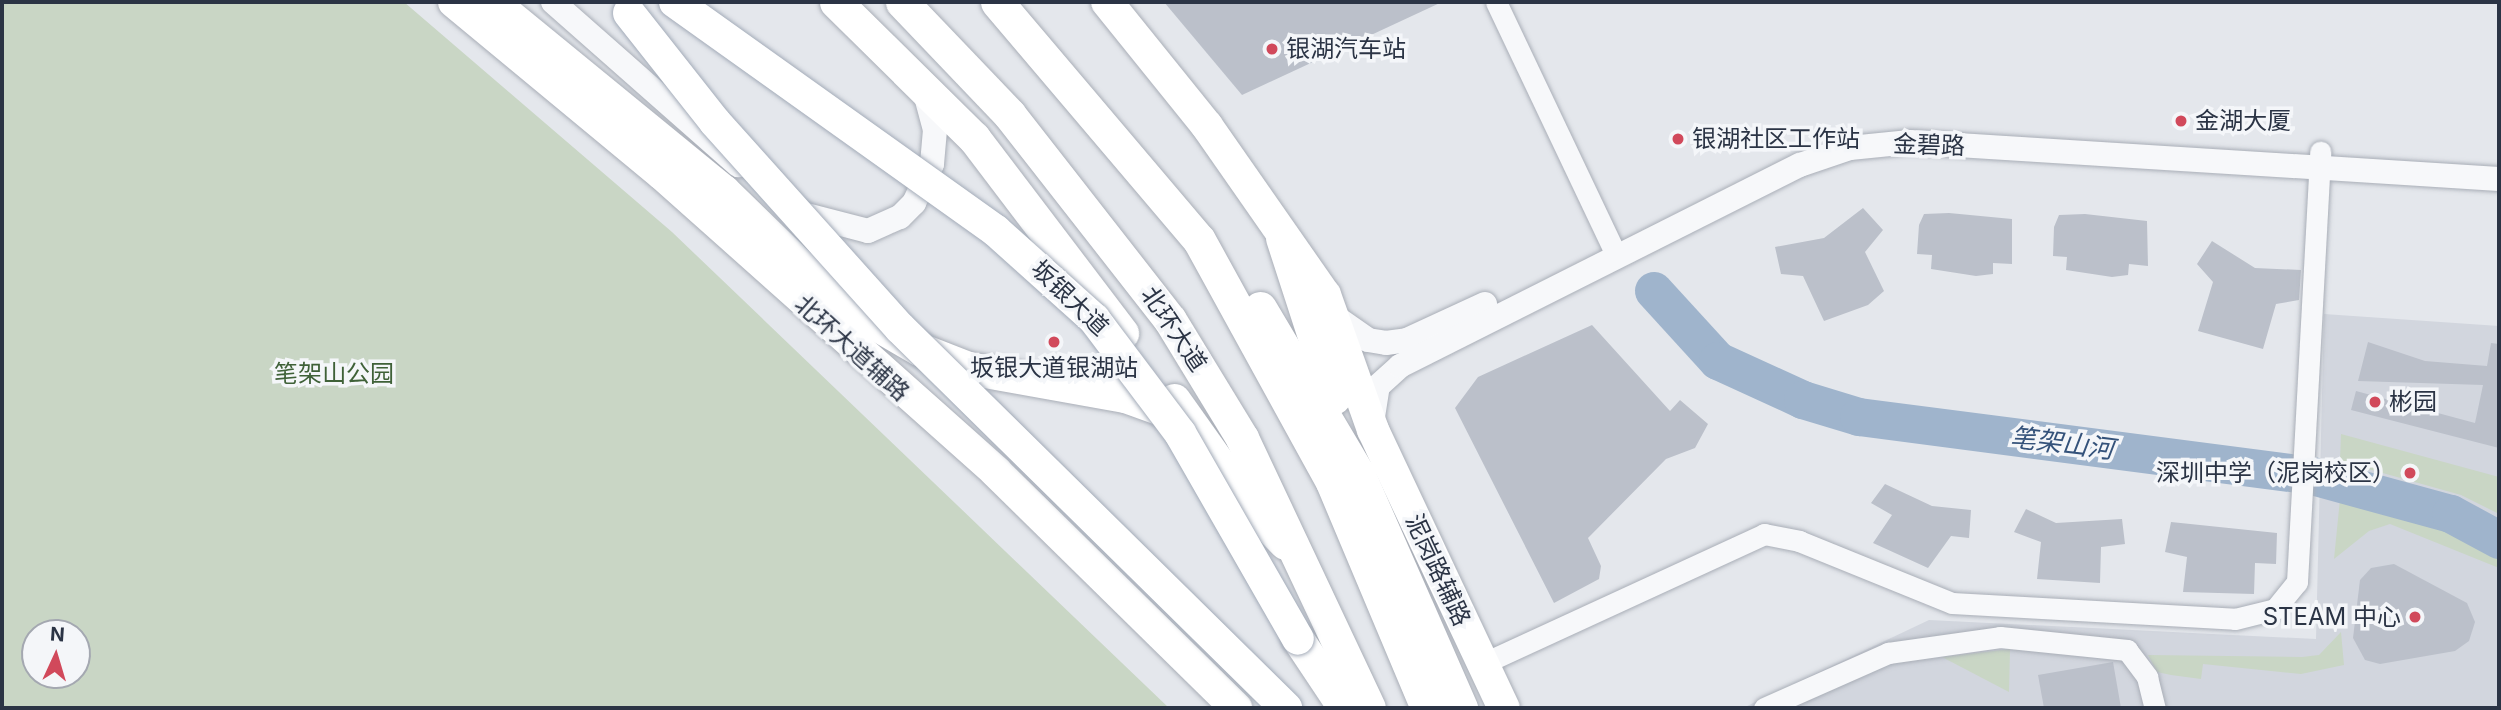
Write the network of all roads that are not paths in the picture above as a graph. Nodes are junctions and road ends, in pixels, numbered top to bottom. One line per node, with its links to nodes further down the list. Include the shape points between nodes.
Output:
1 (454, 2): 22 (main road, 北环大道辅路, via 662,174)
2 (493, 2): 18 (main road, via 724,191)
3 (553, 2): 11 (street, via 773,196 846,229 885,227 914,203 925,183 935,130)
4 (618, 2): 27 (main road, bridge, via 715,122 900,328)
5 (676, 2): 28 (main road, 坂银大道, bridge, via 996,231 1094,319 1180,433)
6 (836, 2): 11 (highway)
7 (902, 2): 24 (highway, 北环大道, via 1009,114 1170,320 1242,438)
8 (997, 2): 16 (highway)
9 (1107, 2): 15 (main road, via 1207,126)
10 (1496, 2): 17 (street)
11 (918, 79): 20 (highway, via 974,138)
12 (2320, 160): 13 (street, 金碧路); 14 (street, 金碧路); 17 (street, 金碧路, via 1919,128 1854,131 1813,145); 25 (street, via 2297,582 2288,599 2261,616 1952,603 1799,541 1764,534)
13 (2499, 165)
14 (2499, 179)
15 (1282, 238): 19 (main road); 23 (highway)
16 (1199, 240): 23 (highway, via 1270,321); 30 (highway, via 1332,482)
17 (1613, 250): 19 (street, 金碧路, via 1407,340 1368,340); 21 (street, 金碧路, via 1400,366 1373,397)
18 (845, 306): 20 (highway, via 919,349 968,368 1125,396); 22 (main road)
19 (1337, 318): 21 (main road)
20 (1188, 418): 24 (highway, via 1250,506)
21 (1373, 430): 25 (main road, 泥岗路辅路)
22 (996, 472): 26 (main road, 北环大道辅路)
23 (1358, 473): 31 (highway)
24 (1308, 566): 29 (highway, 北环大道)
25 (1482, 664): 32 (main road, 泥岗路辅路)
26 (1236, 708)
27 (1286, 708)
28 (1343, 708)
29 (1370, 708)
30 (1427, 708)
31 (1461, 708)
32 (1504, 708)
33 (1764, 708): 34 (street, via 1888,653 2000,637 2127,650 2147,677)
34 (2155, 708)

